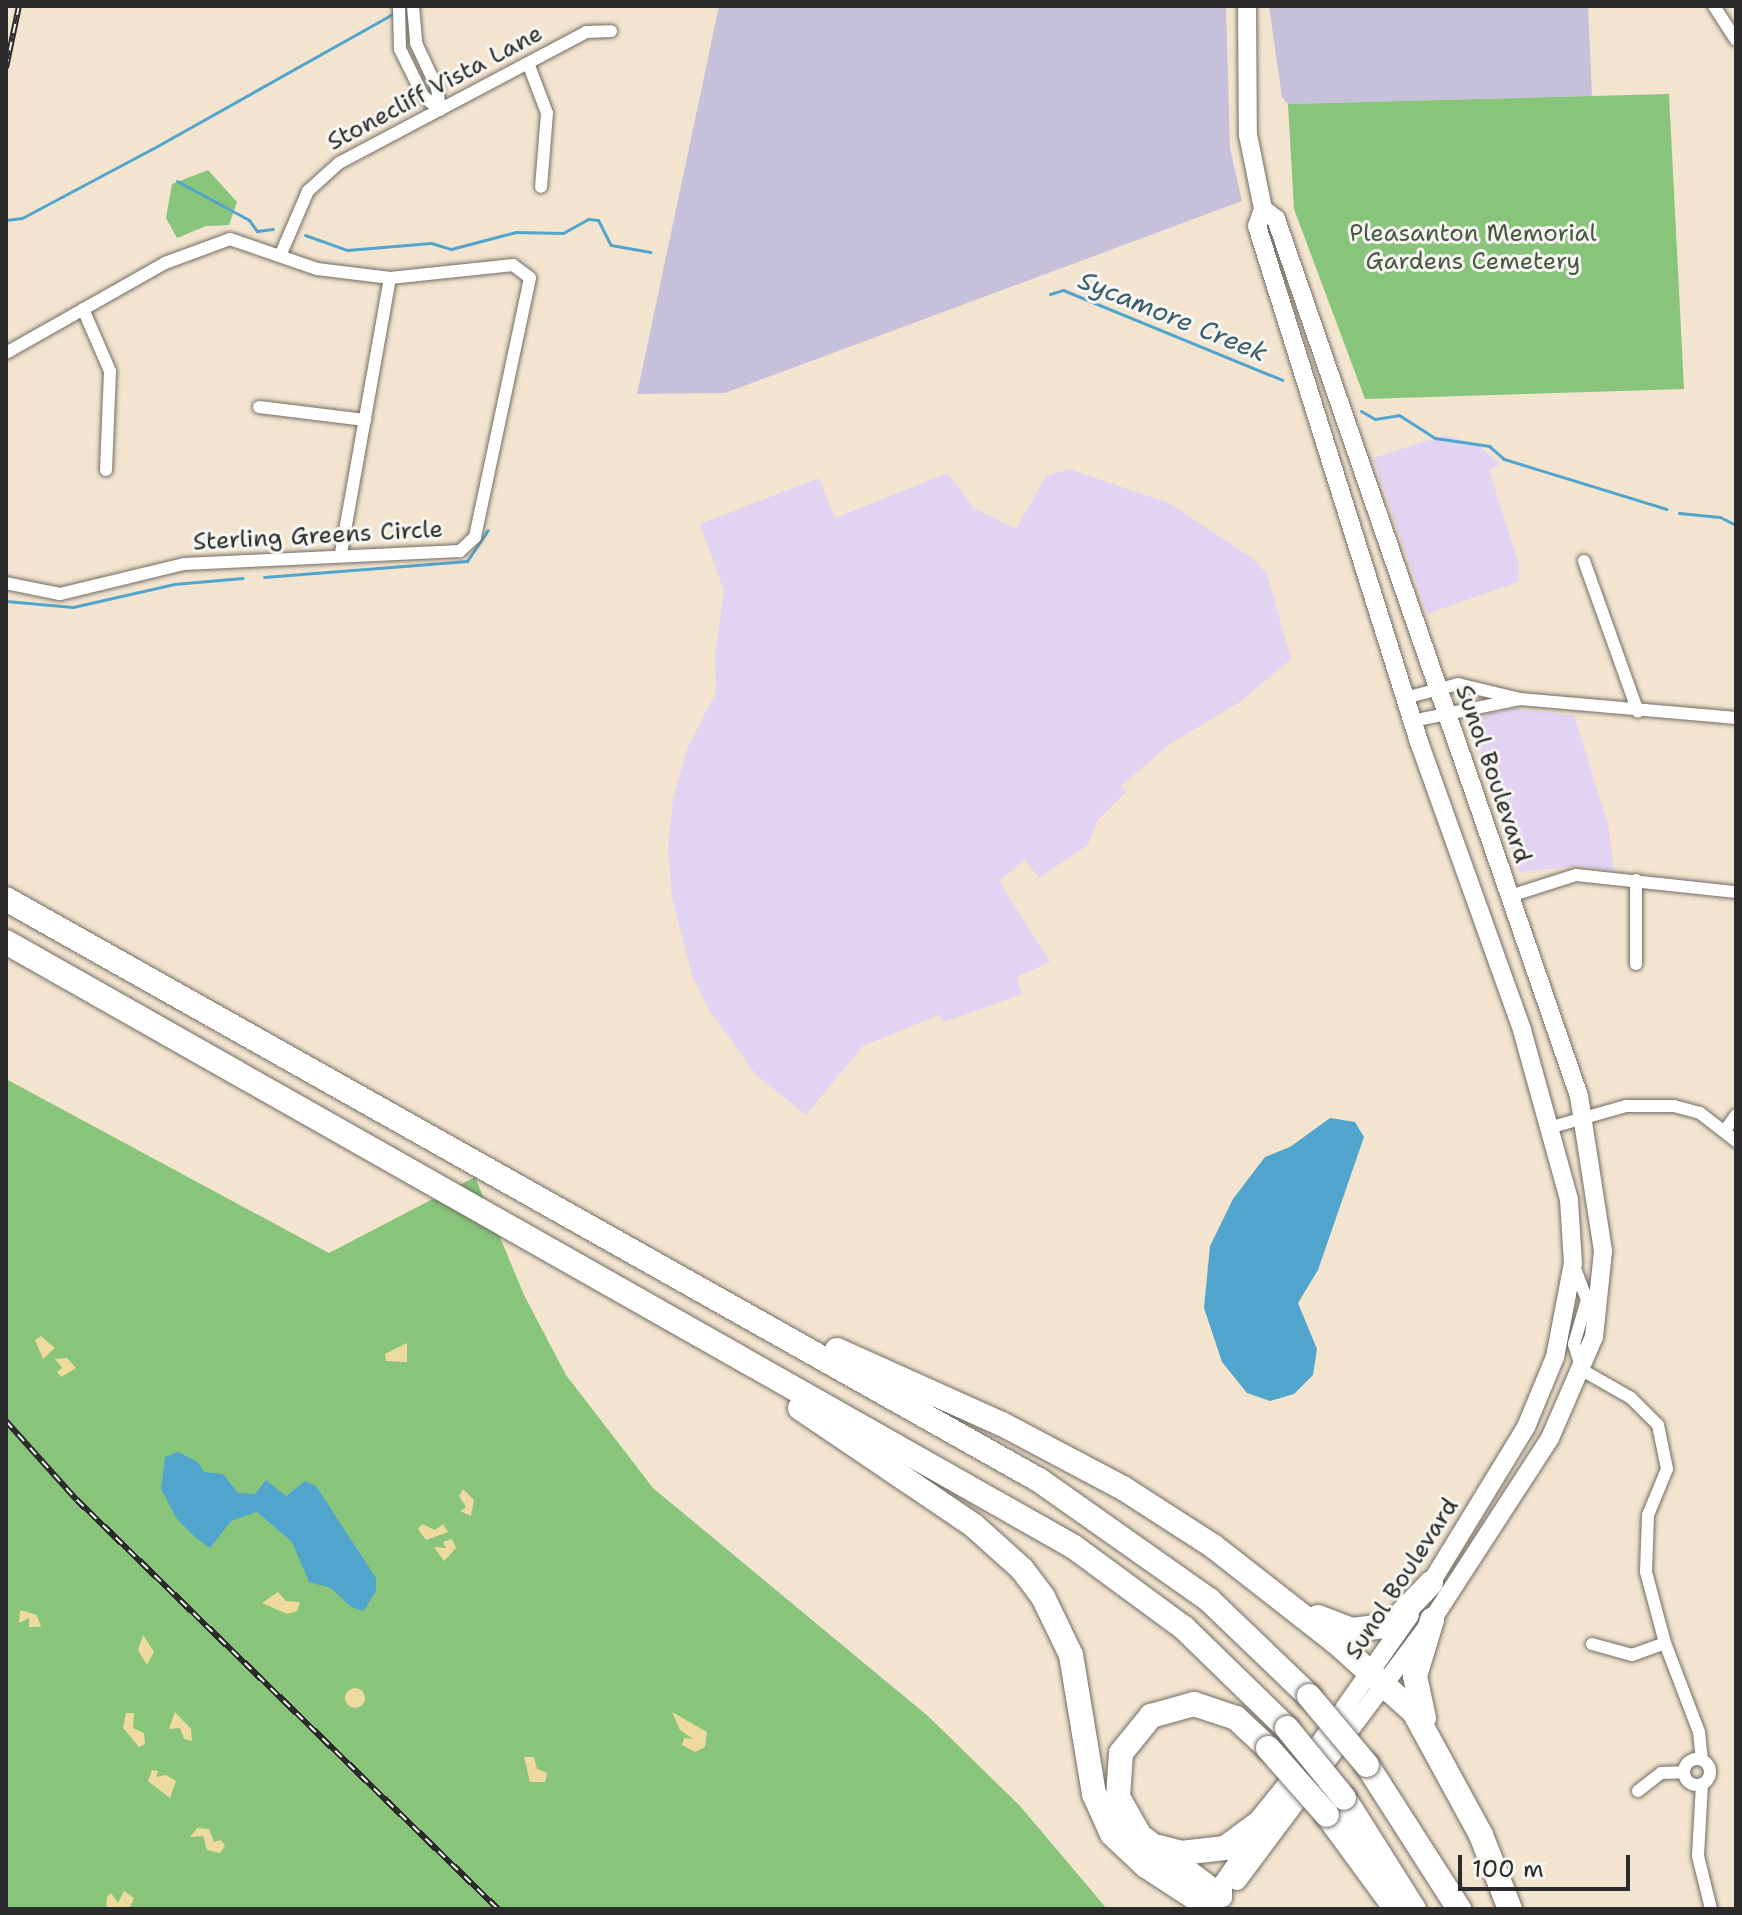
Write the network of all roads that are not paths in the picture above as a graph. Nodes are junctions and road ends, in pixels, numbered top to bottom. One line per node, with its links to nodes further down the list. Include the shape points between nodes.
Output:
1 (399, 6): 8 (street, via 399,32 410,74 423,96)
2 (413, 6): 8 (street, via 413,30 437,88)
3 (1247, 6): 10 (main road, Sunol Boulevard, via 1248,135)
4 (1714, 6): 6 (street)
5 (611, 31): 7 (street, Stonecliff Vista Lane, via 586,32)
6 (1736, 40)
7 (528, 63): 8 (street, Stonecliff Vista Lane); 9 (street, via 547,113)
8 (440, 110): 11 (street, Stonecliff Vista Lane, via 321,176 308,191)
9 (541, 187)
10 (1263, 209): 13 (main road, Sunol Boulevard, via 1257,226); 16 (main road, Sunol Boulevard, via 1276,219)
11 (280, 256): 12 (street, Sterling Greens Circle, via 317,269); 14 (street, Sterling Greens Circle, via 230,239 165,263)
12 (390, 278): 18 (street); 20 (street, Sterling Greens Circle, via 513,265 530,278 475,537 460,551)
13 (1277, 285): 16 (main road, via 1295,313 1313,366); 24 (main road, Sunol Boulevard)
14 (83, 309): 15 (street, Sterling Greens Circle); 19 (street, via 110,371)
15 (6, 353)
16 (1328, 371): 23 (main road, Sunol Boulevard)
17 (259, 407): 18 (street)
18 (365, 420): 20 (street)
19 (106, 470)
20 (341, 553): 22 (street, Sterling Greens Circle, via 184,564 60,594)
21 (1584, 561): 26 (street)
22 (6, 583)
23 (1437, 690): 24 (street); 25 (street, via 1458,684); 27 (main road, Sunol Boulevard)
24 (1405, 698): 29 (main road, Sunol Boulevard)
25 (1520, 699): 26 (street); 27 (street)
26 (1638, 712): 28 (street)
27 (1445, 715): 29 (street); 32 (main road, Sunol Boulevard)
28 (1736, 718)
29 (1412, 721): 38 (main road, Sunol Boulevard)
30 (1636, 880): 31 (street); 32 (street, via 1576,875); 35 (street)
31 (1736, 892)
32 (1510, 896): 37 (main road, Sunol Boulevard)
33 (6, 899): 42 (highway)
34 (6, 942): 43 (highway)
35 (1636, 964)
36 (1736, 1115): 39 (street)
37 (1583, 1118): 38 (street); 39 (street, via 1637,1104 1674,1106 1700,1113); 44 (main road, Sunol Boulevard, via 1603,1251 1600,1306)
38 (1552, 1127): 41 (main road, Sunol Boulevard, via 1565,1171)
39 (1726, 1129): 40 (street)
40 (1736, 1141)
41 (1573, 1263): 44 (street, Sunol Boulevard, via 1587,1300 1574,1344); 45 (main road, Sunol Boulevard, via 1567,1309 1541,1397)
42 (681, 1280): 46 (highway, via 1066,1455 1181,1524); 62 (highway, bridge, via 1098,1517 1209,1600 1309,1696 1367,1765)
43 (754, 1366): 56 (highway, bridge, via 1074,1547 1184,1628 1287,1728); 59 (highway, via 786,1398 973,1525 1022,1569 1043,1597 1071,1655 1094,1794 1112,1834 1146,1866)
44 (1582, 1370): 47 (main road, Sunol Boulevard, via 1550,1438); 48 (street, via 1631,1398 1658,1425 1667,1469 1648,1515 1646,1572)
45 (1431, 1583): 46 (highway, via 1409,1612 1372,1630 1331,1625); 50 (main road, Sunol Boulevard)
46 (1294, 1607): 50 (highway)
47 (1432, 1620): 50 (main road, Sunol Boulevard); 57 (highway, via 1418,1653 1416,1693)
48 (1665, 1643): 49 (street, via 1632,1655); 51 (street, via 1699,1732)
49 (1592, 1644)
50 (1376, 1678): 54 (main road, Sunol Boulevard); 57 (highway, via 1414,1712); 59 (main road, Sunol Boulevard)
51 (1702, 1759): 52 (street, via 1692,1760); 53 (street, via 1710,1773)
52 (1684, 1772): 53 (street, via 1691,1783); 55 (street, via 1661,1773)
53 (1702, 1784): 64 (street, via 1698,1856)
54 (1289, 1786): 58 (highway, via 1260,1822 1225,1848 1181,1853); 59 (main road, Sunol Boulevard, via 1223,1883)
55 (1638, 1791)
56 (1335, 1806): 58 (highway, bridge, via 1216,1707 1175,1706 1151,1716 1132,1733 1117,1773 1118,1797); 60 (highway); 61 (highway)
57 (1466, 1807): 63 (highway)
58 (1140, 1836): 59 (highway)
59 (1217, 1905)
60 (1396, 1909)
61 (1414, 1909)
62 (1459, 1909)
63 (1510, 1909)
64 (1711, 1909)

